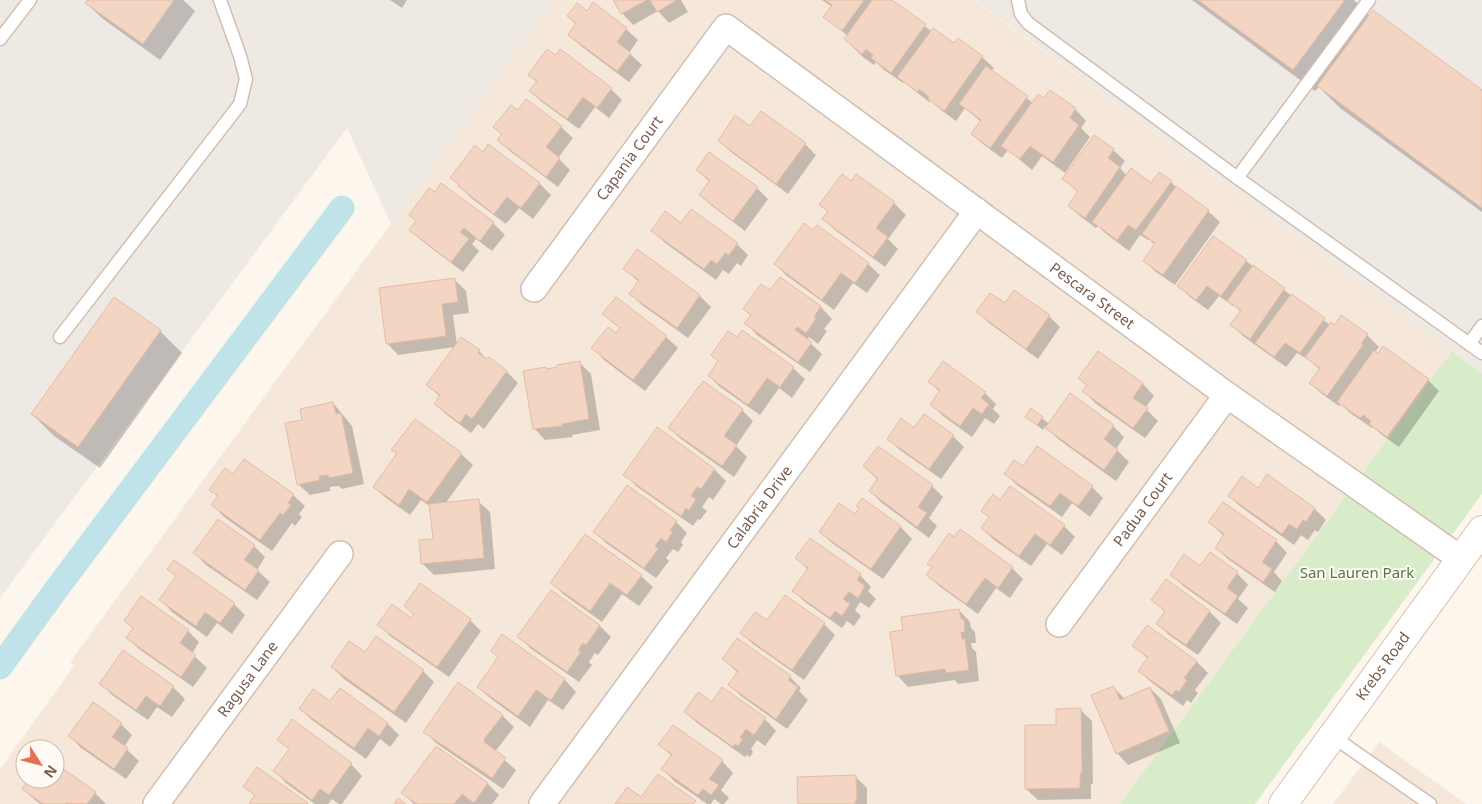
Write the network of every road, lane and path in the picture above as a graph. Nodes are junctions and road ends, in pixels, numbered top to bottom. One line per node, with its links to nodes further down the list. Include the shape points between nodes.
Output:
1 (30, 0): 6 (lane)
2 (220, 0): 11 (lane, via 246,79 240,104)
3 (1018, 0): 7 (lane, via 1021,14 1028,23)
4 (1369, 0): 7 (lane)
5 (726, 27): 8 (street, Pescara Street); 9 (street, Capania Court)
6 (0, 39)
7 (1238, 178): 12 (lane)
8 (977, 211): 14 (street, Pescara Street); 21 (street, Calabria Drive)
9 (534, 289)
10 (1482, 326): 12 (lane)
11 (60, 337)
12 (1469, 344): 13 (lane)
13 (1482, 353)
14 (1227, 394): 17 (street, Pescara Street); 18 (street, Padua Court)
15 (1482, 530): 17 (street, Krebs Road)
16 (340, 554): 20 (street, Ragusa Lane)
17 (1461, 559): 19 (street, Krebs Road)
18 (1059, 624)
19 (1332, 736): 22 (street, Krebs Road); 23 (lane)
20 (156, 804)
21 (542, 804)
22 (1283, 804)
23 (1430, 804)

